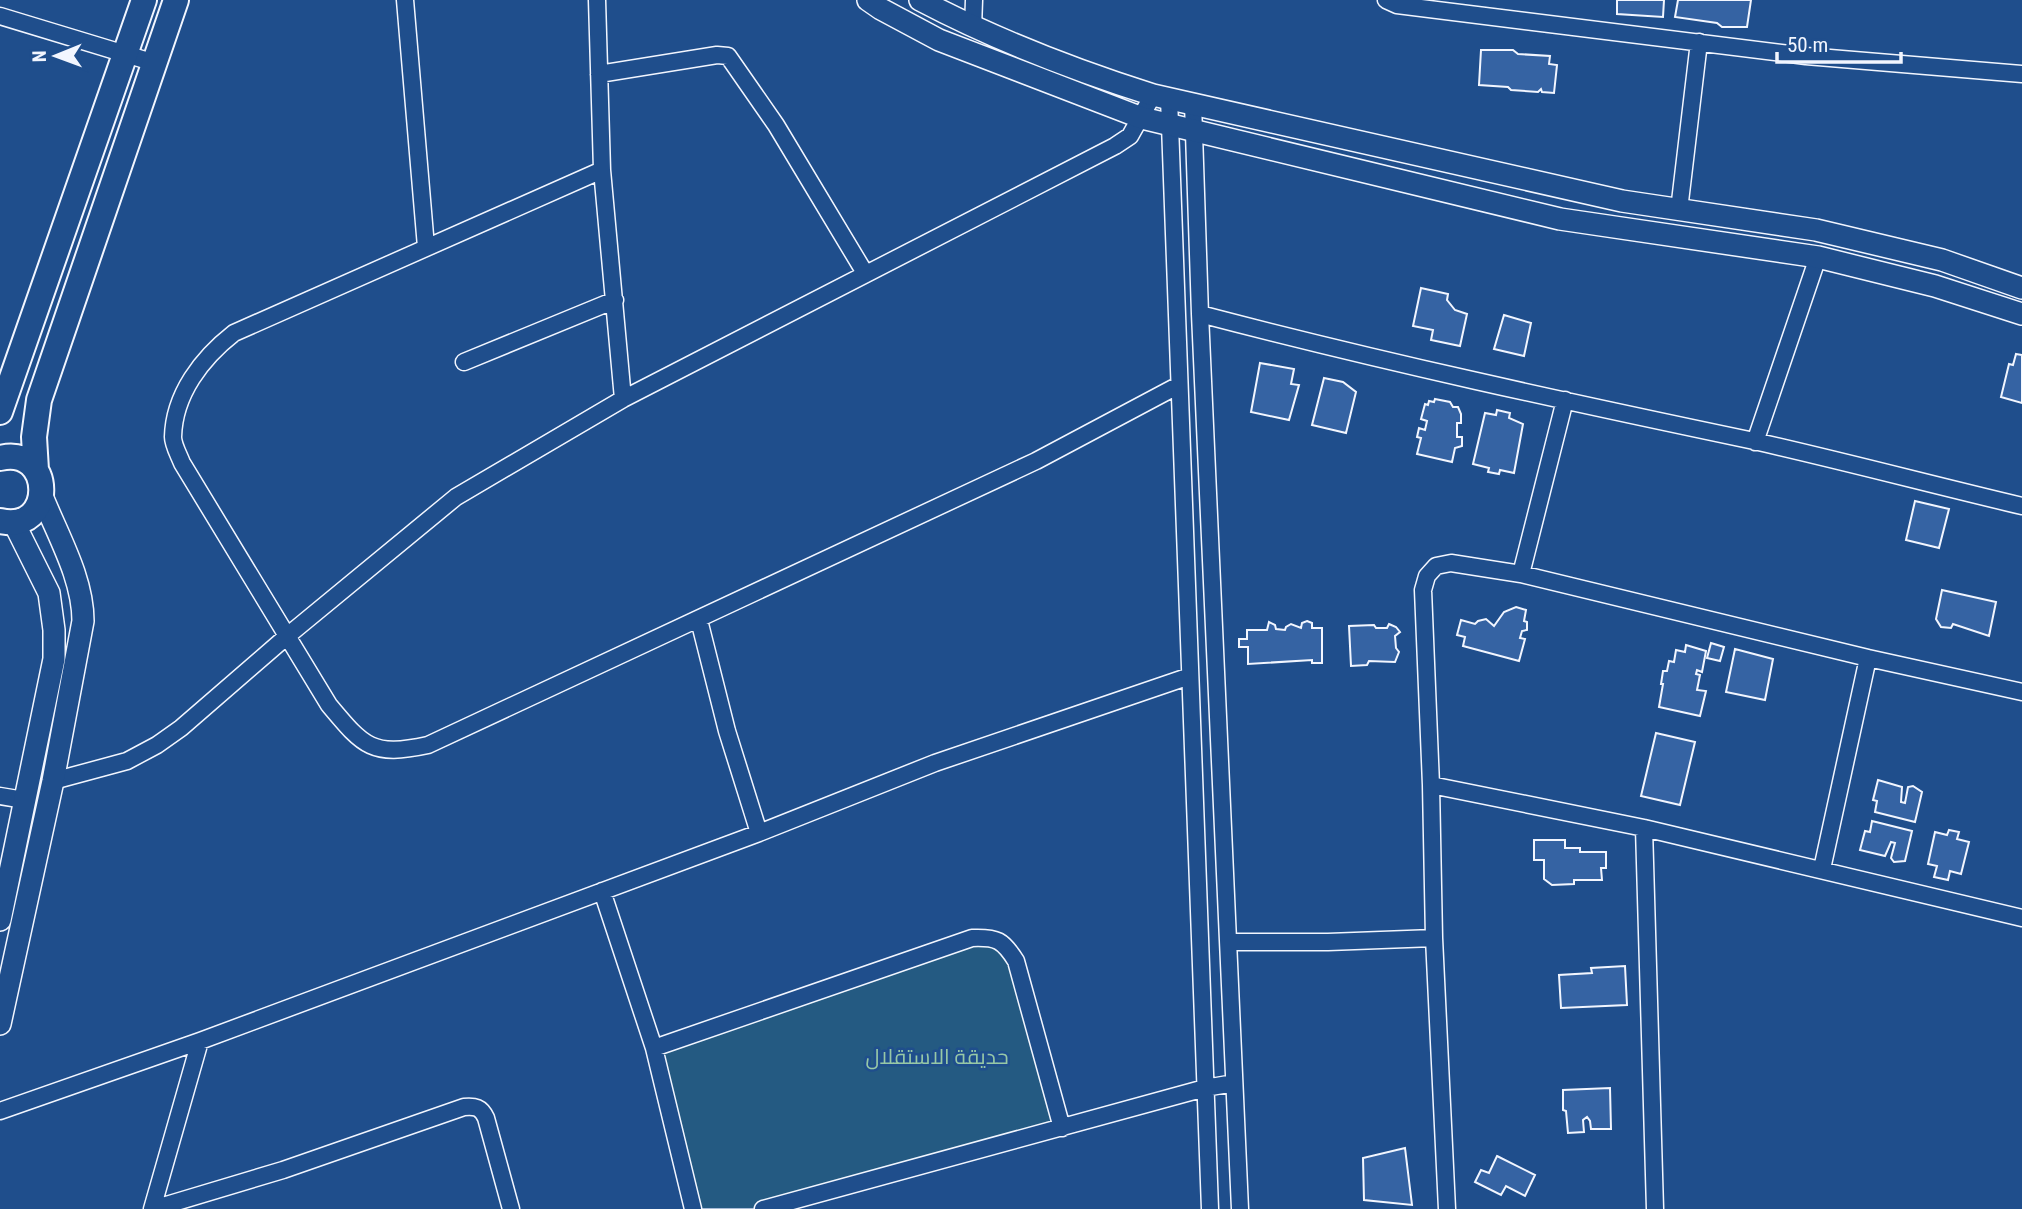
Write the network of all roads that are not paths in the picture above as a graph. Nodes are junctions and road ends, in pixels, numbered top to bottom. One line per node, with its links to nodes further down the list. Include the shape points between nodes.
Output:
1 (144, 0): 12 (main road)
2 (176, 0): 13 (main road)
3 (405, 0): 23 (street)
4 (597, 0): 14 (street)
5 (868, 0): 18 (main road, via 939,40)
6 (920, 0): 10 (main road)
7 (974, 0): 10 (street)
8 (1386, 0): 11 (street)
9 (0, 16): 12 (street)
10 (974, 28): 16 (main road)
11 (1699, 42): 15 (street); 22 (street)
12 (126, 55): 13 (street); 34 (main road)
13 (155, 63): 37 (main road, via 39,400)
14 (599, 74): 21 (street); 25 (street, via 728,56 776,125)
15 (2022, 74)
16 (1161, 96): 17 (main road); 18 (street); 19 (street)
17 (1193, 103): 20 (street); 22 (main road)
18 (1142, 118): 19 (main road); 25 (street, via 1130,136 1093,158)
19 (1171, 124): 20 (main road); 31 (street)
20 (1192, 130): 24 (main road, via 1560,219); 28 (street)
21 (602, 170): 23 (street); 27 (street)
22 (1679, 210): 26 (main road, via 1873,243 1942,260)
23 (426, 247): 43 (street, via 234,332 192,376 177,413 173,439 182,463)
24 (1818, 257): 29 (main road, via 1935,286); 35 (street)
25 (865, 273): 32 (street)
26 (2022, 288)
27 (615, 300): 30 (street); 32 (street)
28 (1200, 314): 33 (street, via 1350,353); 58 (street)
29 (2022, 314)
30 (464, 362)
31 (1180, 385): 42 (street, via 1036,461); 45 (street)
32 (623, 400): 43 (street, via 456,496)
33 (1565, 400): 35 (street); 41 (street)
34 (0, 412)
35 (1755, 442): 39 (street)
36 (0, 458): 37 (main road, via 22,459)
37 (36, 470): 38 (main road)
38 (43, 496): 40 (main road, via 32,514); 47 (main road, via 83,604)
39 (2022, 506)
40 (4, 522): 50 (main road, via 49,593 54,630 54,659)
41 (1521, 574): 44 (street); 48 (street, via 1451,563 1436,566 1427,576 1423,590)
42 (699, 620): 43 (street, via 428,745 401,751 373,748 350,731 328,705); 52 (street)
43 (286, 637): 47 (street, via 157,746 127,761)
44 (1868, 658): 46 (street); 53 (street)
45 (1189, 676): 52 (street, via 935,763); 63 (street)
46 (2022, 692)
47 (53, 781): 59 (main road)
48 (1432, 785): 51 (street); 57 (street)
49 (0, 796): 50 (street)
50 (24, 800): 56 (main road)
51 (1644, 828): 53 (street); 73 (street)
52 (759, 833): 54 (street)
53 (1822, 869): 55 (street)
54 (602, 891): 60 (street); 61 (street)
55 (2022, 918)
56 (0, 920)
57 (1434, 937): 58 (street); 72 (street)
58 (1228, 942): 62 (street)
59 (0, 1024)
60 (200, 1041): 64 (street); 66 (street)
61 (654, 1048): 65 (street, via 972,938 992,937 1006,946 1016,961); 68 (street)
62 (1234, 1083): 63 (street); 71 (street)
63 (1205, 1088): 65 (street); 70 (street)
64 (0, 1111)
65 (1062, 1128): 69 (street)
66 (152, 1209): 67 (street, via 472,1106 486,1118)
67 (511, 1209)
68 (693, 1209)
69 (763, 1209)
70 (1210, 1209)
71 (1240, 1209)
72 (1447, 1209)
73 (1655, 1209)

